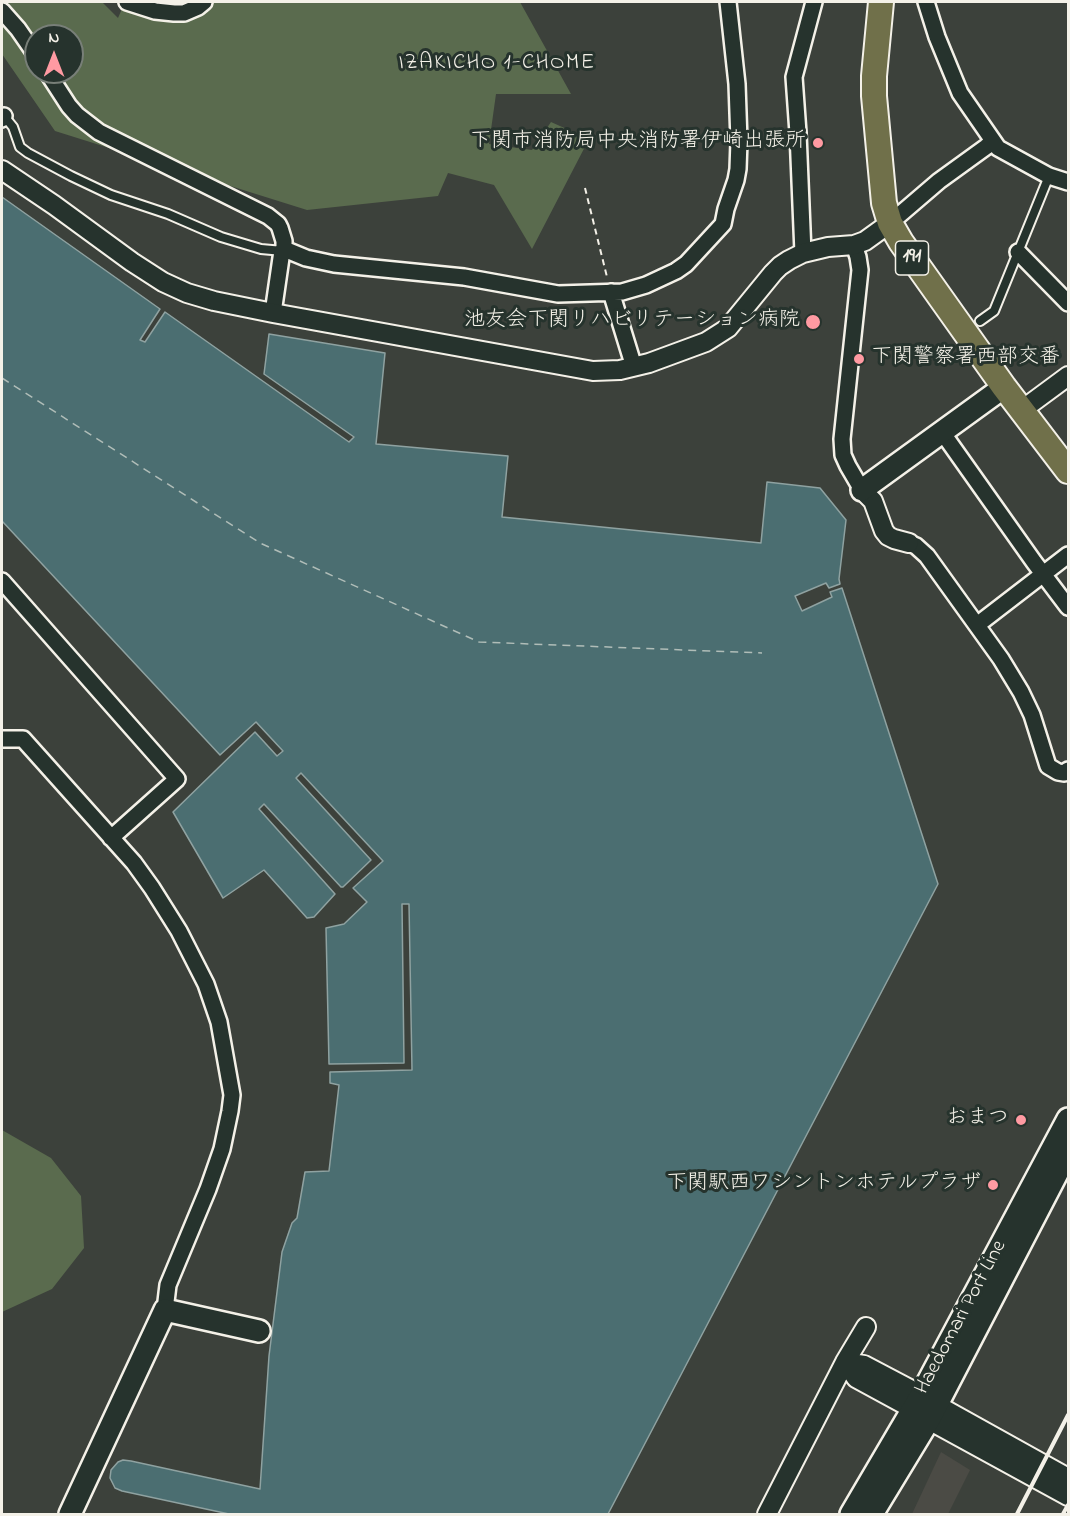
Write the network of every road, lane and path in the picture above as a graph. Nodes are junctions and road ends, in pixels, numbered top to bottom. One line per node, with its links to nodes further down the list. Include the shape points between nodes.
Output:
1 (127, 2): 2 (street, via 174,14 184,14)
2 (204, 2)
3 (728, 2): 21 (street, via 739,141 736,180 723,224 686,264 668,276 632,290)
4 (814, 2): 20 (street, via 794,77)
5 (881, 2): 16 (highway, 191, via 874,96 884,203)
6 (926, 2): 11 (street, via 960,93)
7 (2, 11): 8 (street)
8 (24, 38)
9 (55, 84): 18 (street, via 77,115 99,132 268,216 280,228)
10 (2, 115): 18 (lane, via 13,127 20,147 71,176 221,237)
11 (993, 141): 13 (street, via 998,148); 16 (street)
12 (2, 170): 23 (street, via 163,282 214,301)
13 (1049, 176): 14 (street); 19 (lane)
14 (1068, 182)
15 (585, 188): 21 (path)
16 (890, 223): 17 (street); 27 (highway, 191)
17 (854, 245): 20 (street); 31 (street, via 860,270 842,439 843,455)
18 (283, 251): 21 (street, via 334,264 464,277 558,294); 23 (street)
19 (1018, 252): 22 (street); 24 (lane, via 994,311)
20 (803, 253): 25 (street, via 780,266 728,328 706,342)
21 (611, 292): 25 (street)
22 (1068, 303)
23 (273, 313): 25 (street, via 593,371)
24 (980, 321)
25 (634, 367)
26 (1068, 376): 28 (street)
27 (1004, 387): 28 (highway, 191); 29 (main road)
28 (1022, 410): 30 (highway, 191)
29 (942, 432): 31 (main road); 34 (street)
30 (1068, 471)
31 (862, 490): 32 (street, via 873,501 888,536)
32 (909, 543): 37 (street, via 927,556)
33 (1068, 555): 34 (street)
34 (1043, 573): 36 (street); 37 (street)
35 (2, 581): 40 (street, via 177,779)
36 (1068, 607)
37 (977, 625): 39 (street, via 1021,692 1048,766 1058,772)
38 (2, 740): 40 (street, via 23,739)
39 (1068, 771)
40 (111, 838): 43 (street, via 153,888 206,984 219,1022 232,1095 222,1149 168,1285)
41 (1068, 1119): 47 (main road, Haedomari Port Line)
42 (1068, 1152): 47 (main road, Haedomari Port Line)
43 (165, 1310): 45 (main road); 50 (main road)
44 (866, 1327): 46 (street)
45 (259, 1330)
46 (845, 1362): 47 (street, via 856,1378); 51 (street)
47 (925, 1407): 48 (street); 49 (street); 52 (main road, Haedomari Port Line); 53 (main road, Haedomari Port Line)
48 (1068, 1478)
49 (1068, 1496)
50 (70, 1515)
51 (766, 1515)
52 (851, 1515)
53 (872, 1515)

